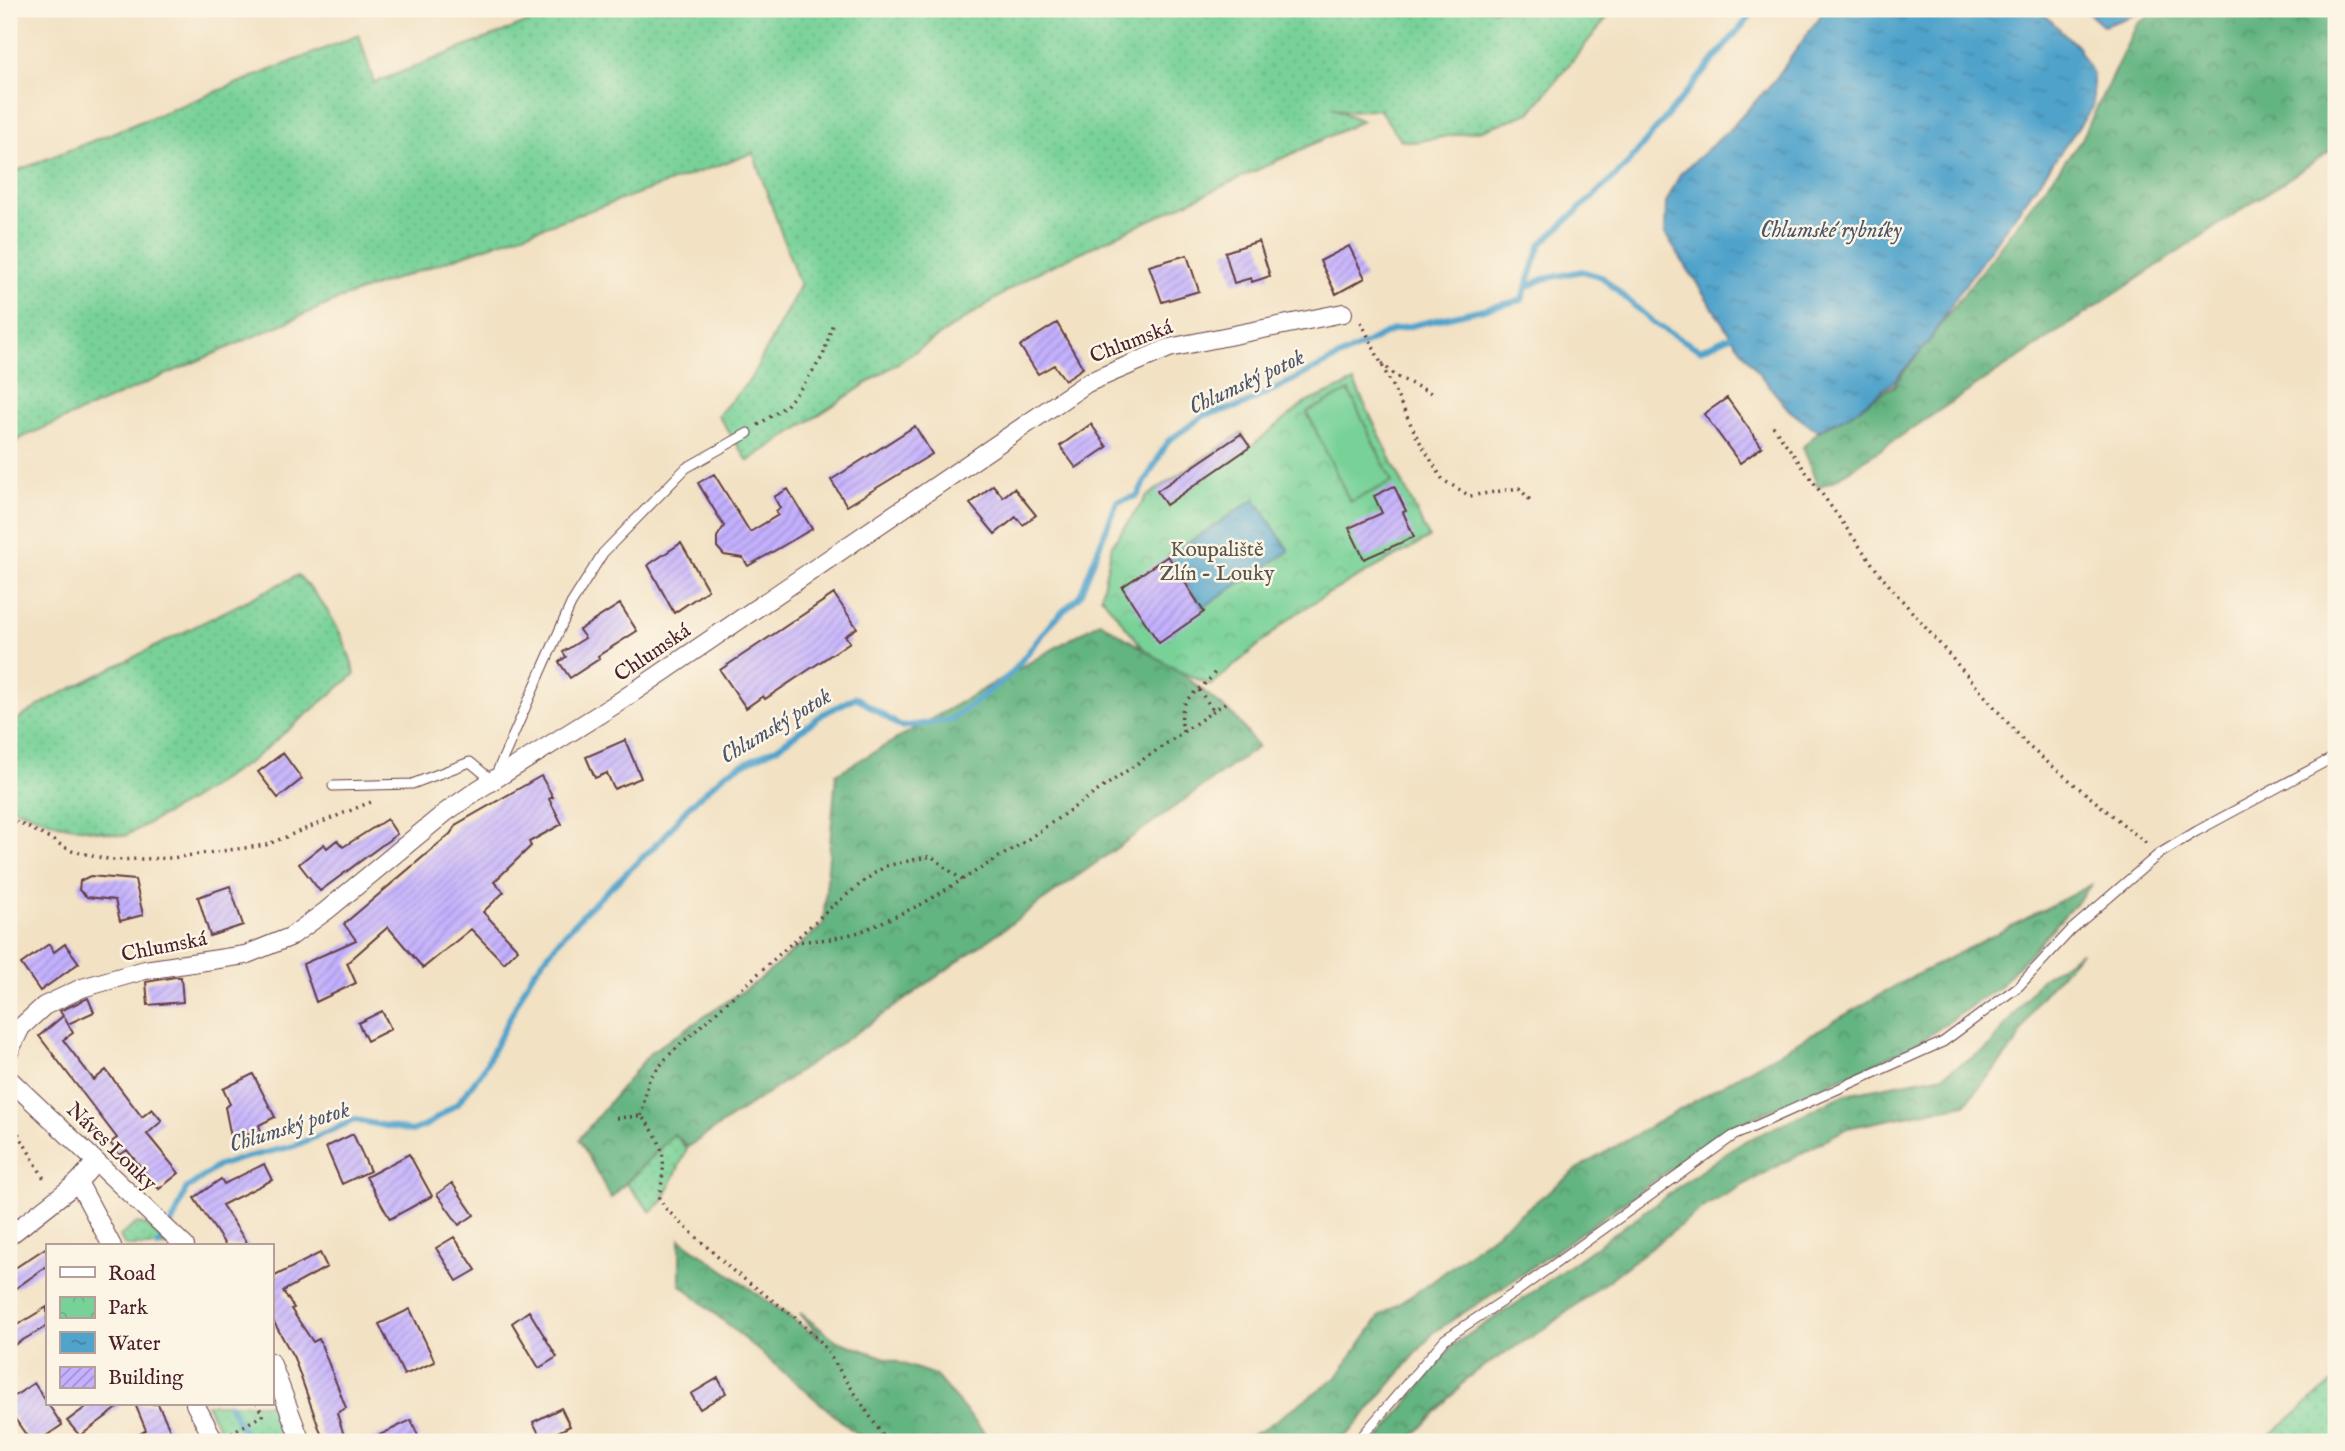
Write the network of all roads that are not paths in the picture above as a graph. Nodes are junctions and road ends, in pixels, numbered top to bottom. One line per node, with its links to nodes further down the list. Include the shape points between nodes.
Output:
1 (1343, 313): 4 (street, Chlumská, via 1169,348 1087,383)
2 (748, 433): 4 (lane, via 686,468 603,552 571,604)
3 (2336, 756): 18 (lane, via 2159,854 2071,930 2019,986 1943,1042 1733,1136 1446,1339)
4 (493, 782): 5 (lane, via 470,762 412,784); 6 (street, Chlumská, via 446,812 290,937 245,956 145,970 82,988)
5 (333, 786)
6 (15, 1021): 7 (street, Chlumská)
7 (9, 1052)
8 (9, 1079): 9 (street, Náves Louky)
9 (96, 1162): 10 (street); 12 (street, Náves Louky)
10 (78, 1182): 11 (street); 13 (street)
11 (9, 1236)
12 (182, 1243)
13 (111, 1244)
14 (273, 1367): 17 (street)
15 (196, 1406): 16 (street)
16 (215, 1442)
17 (301, 1442)
18 (1357, 1442)

